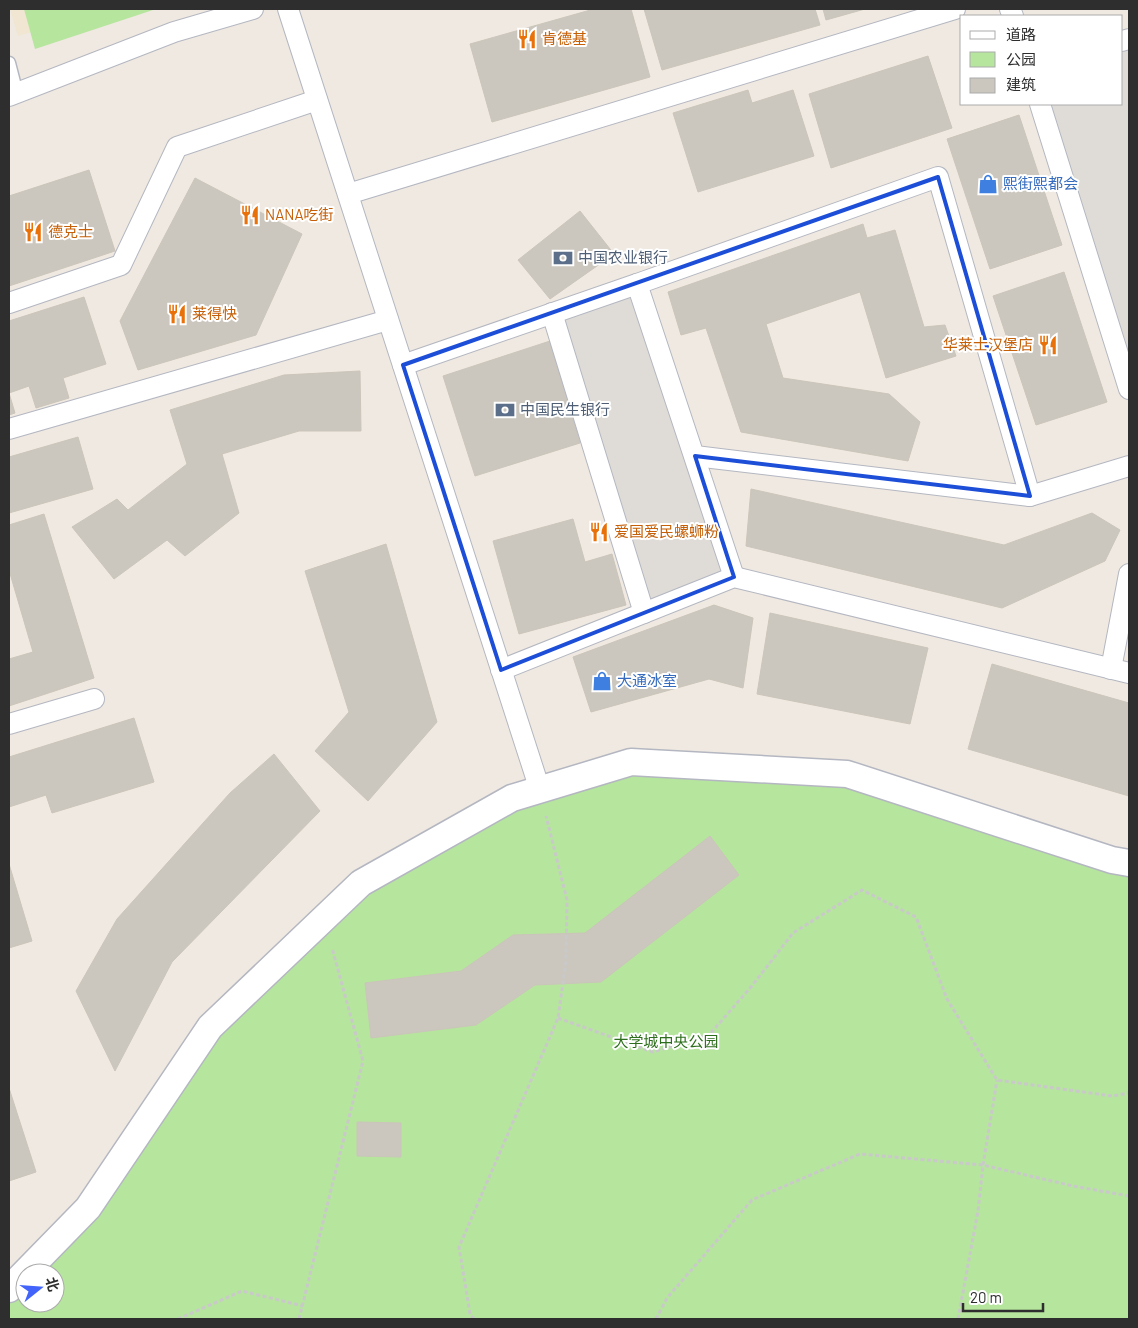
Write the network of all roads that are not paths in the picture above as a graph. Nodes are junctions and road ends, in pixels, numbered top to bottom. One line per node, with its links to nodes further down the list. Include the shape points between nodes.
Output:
1 (253, 9): 5 (street, via 174,32)
2 (288, 9): 6 (street)
3 (955, 9): 8 (street)
4 (9, 63): 5 (lane)
5 (13, 95)
6 (317, 100): 8 (street); 10 (street, via 177,147 121,265)
7 (1040, 105): 14 (street)
8 (348, 194): 12 (street)
9 (637, 284): 11 (street); 16 (street); 18 (street, via 938,177)
10 (9, 303)
11 (552, 313): 13 (street); 21 (street)
12 (388, 320): 13 (street); 15 (street)
13 (403, 365): 22 (street)
14 (1129, 389)
15 (9, 429)
16 (695, 456): 18 (street); 20 (street)
17 (1129, 466): 18 (street)
18 (1030, 496)
19 (1129, 574): 23 (street)
20 (734, 577): 21 (street); 23 (street)
21 (644, 613): 22 (street)
22 (501, 670): 26 (street)
23 (1120, 671)
24 (94, 698): 25 (street)
25 (9, 724)
26 (540, 790): 27 (street, via 631,762 847,774); 28 (street, via 512,798 361,883 210,1027 88,1208)
27 (1129, 863)
28 (9, 1289)

